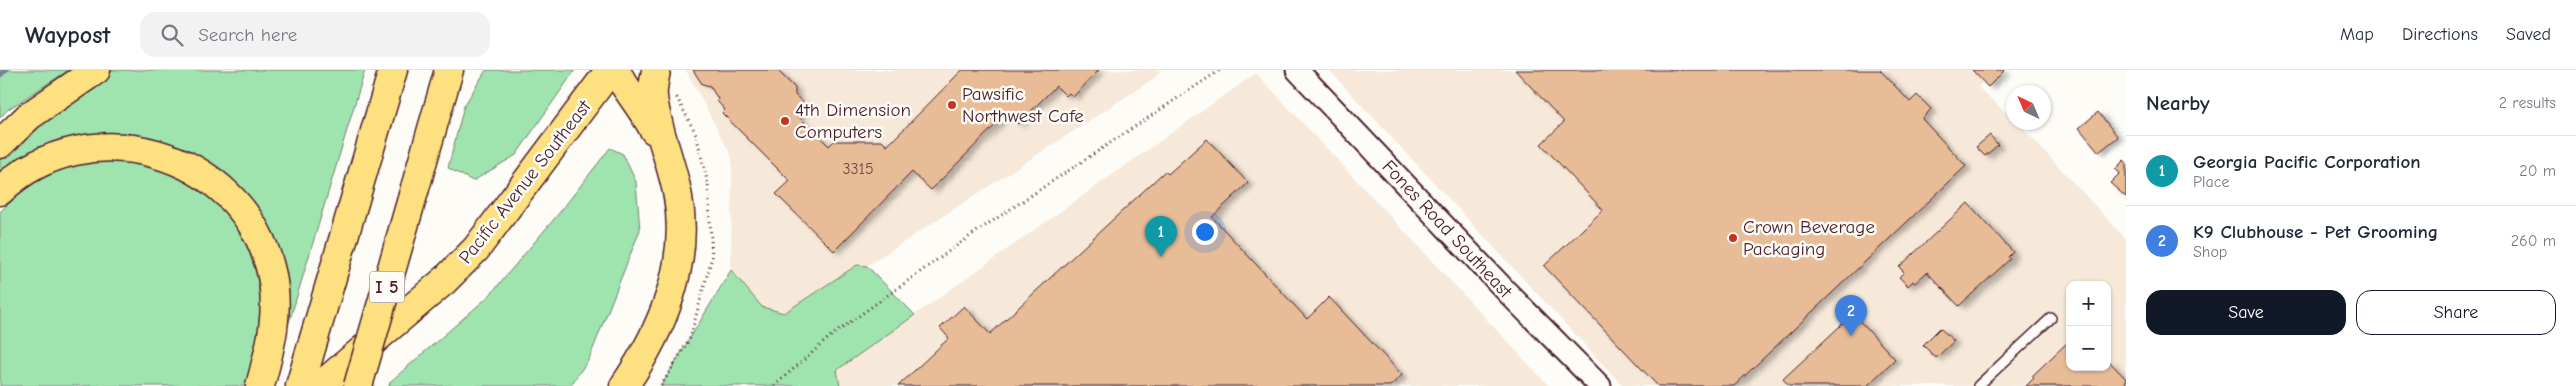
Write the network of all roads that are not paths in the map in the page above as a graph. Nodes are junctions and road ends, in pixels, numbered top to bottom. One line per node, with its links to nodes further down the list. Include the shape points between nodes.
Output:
1 (96, 70): 8 (main road, via 29,116)
2 (393, 70): 13 (main road)
3 (449, 70): 15 (main road, I 5, bridge)
4 (610, 70): 14 (main road, Pacific Avenue Southeast, via 476,249 444,281)
5 (615, 70): 9 (main road, via 626,91 642,107)
6 (656, 70): 9 (main road, via 653,95)
7 (1297, 70): 17 (street, Fones Road Southeast)
8 (0, 144)
9 (665, 148): 16 (main road, via 678,197 681,233 676,276 661,322)
10 (0, 191): 12 (main road, via 36,165 71,152 128,147 180,161 219,186 251,222 270,267 276,310 275,329)
11 (2051, 318): 18 (lane)
12 (260, 386)
13 (300, 386)
14 (320, 386)
15 (358, 386)
16 (624, 386)
17 (1600, 386)
18 (1978, 386)

